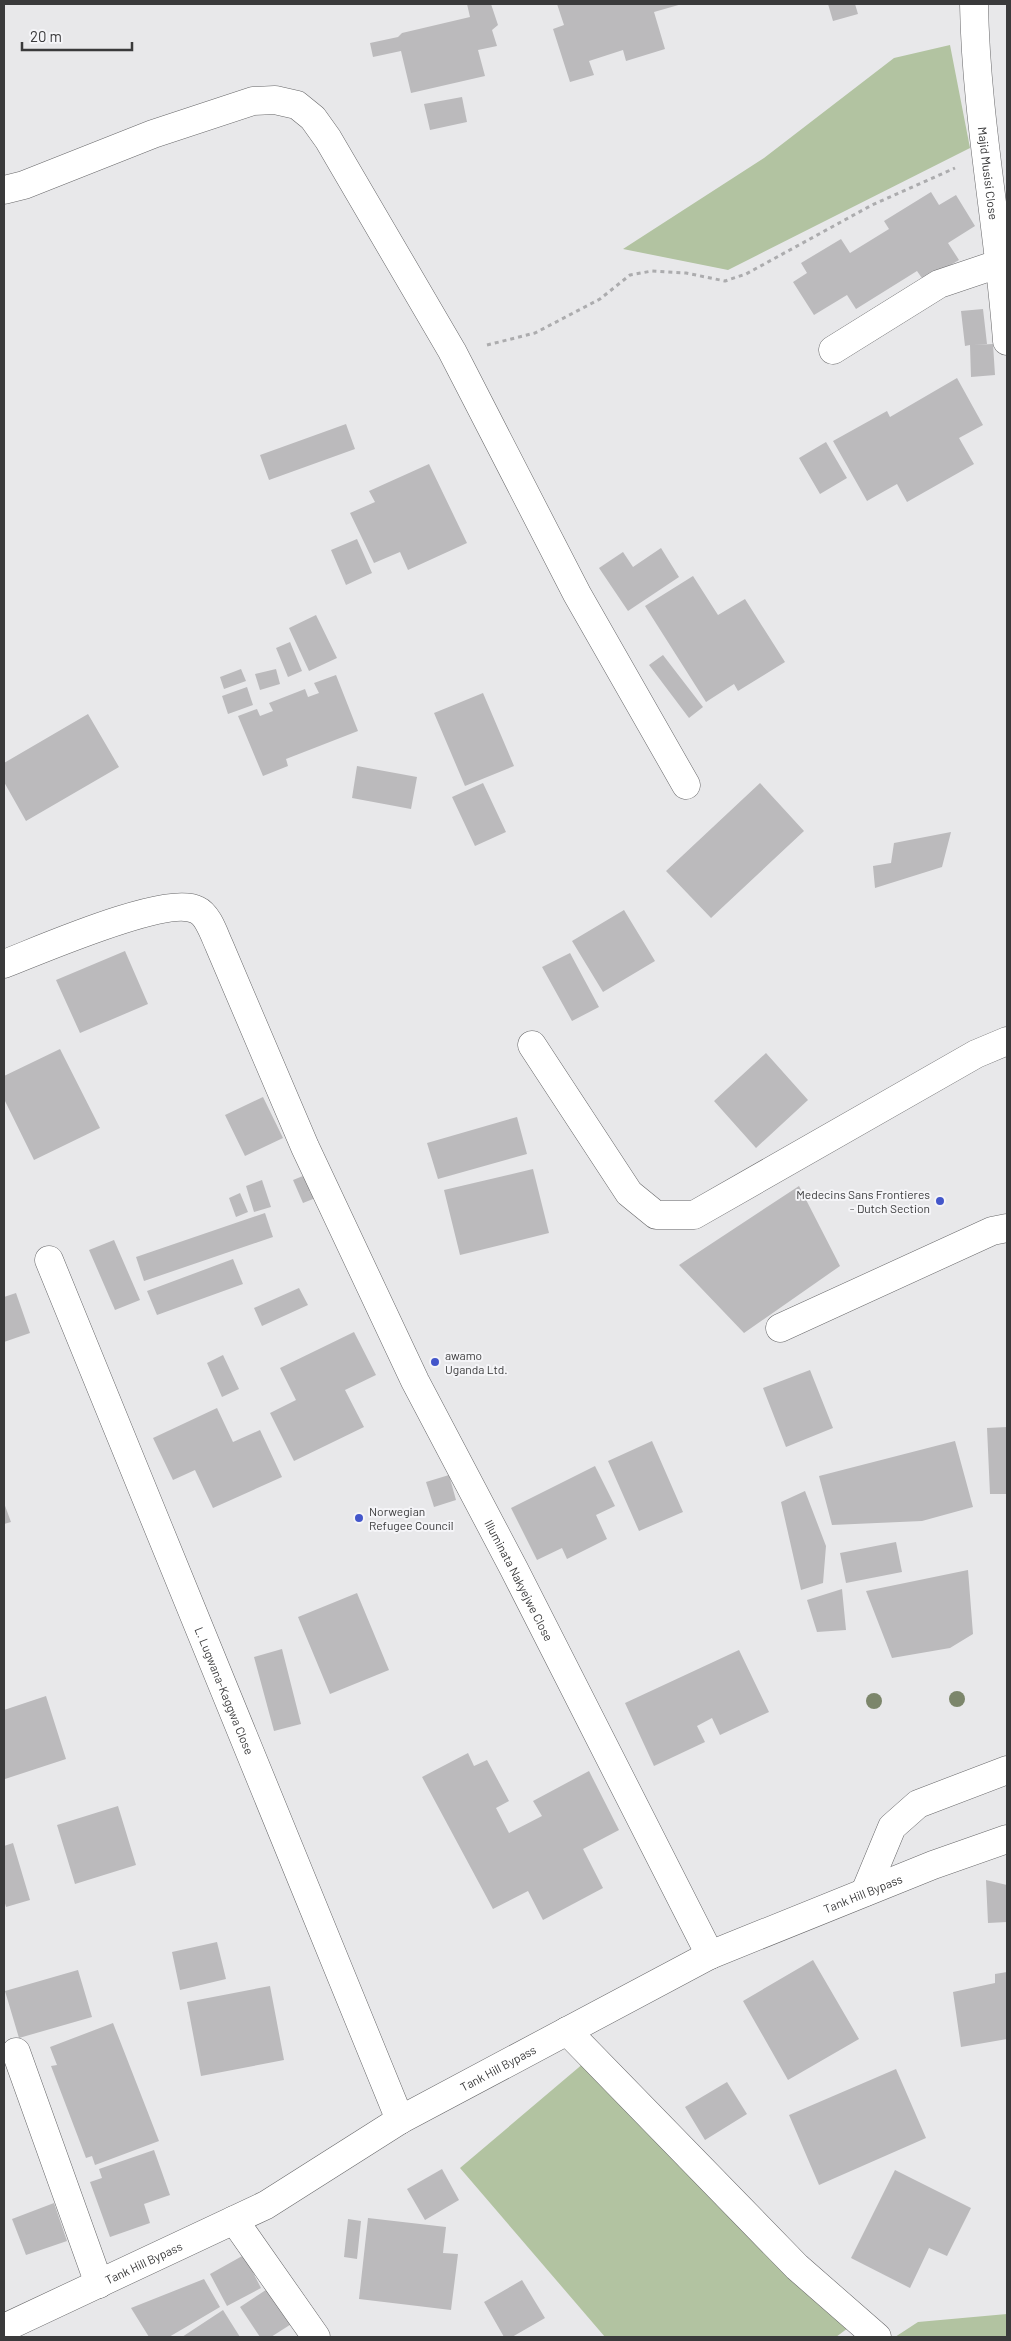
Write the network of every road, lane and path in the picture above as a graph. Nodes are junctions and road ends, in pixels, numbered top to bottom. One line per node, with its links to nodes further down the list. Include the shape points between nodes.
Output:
1 (974, 4): 2 (street, Majid Musisi Close)
2 (985, 155): 4 (street, Majid Musisi Close); 7 (path, via 872,205 746,274 725,281 686,273 652,271 630,275 600,299 535,333)
3 (4, 190): 7 (street, via 252,101 275,100 297,105 313,118 328,139)
4 (1003, 262): 5 (street, Majid Musisi Close); 6 (street, via 939,284)
5 (1007, 341)
6 (833, 350)
7 (452, 352): 8 (street, via 577,594)
8 (686, 785)
9 (4, 964): 18 (street, Illuminata Nakyejwe Close, via 110,922 186,906 199,910 206,919 305,1147 415,1381)
10 (1007, 1041): 11 (street, via 976,1054 694,1215 656,1215 629,1193)
11 (532, 1045)
12 (1007, 1228): 14 (street, via 992,1231)
13 (49, 1260): 21 (street, L. Lugwana-Kaggwa Close)
14 (780, 1328)
15 (1007, 1770): 17 (street, via 918,1804 892,1827)
16 (1007, 1840): 17 (street, Tank Hill Bypass, via 986,1845)
17 (865, 1892): 18 (street, Tank Hill Bypass)
18 (710, 1955): 19 (street, Tank Hill Bypass)
19 (567, 2031): 21 (street, Tank Hill Bypass); 26 (street, via 797,2267)
20 (16, 2052): 23 (street)
21 (400, 2120): 22 (street, Tank Hill Bypass, via 266,2205)
22 (234, 2220): 23 (street, Tank Hill Bypass); 25 (street)
23 (99, 2284): 24 (street, Tank Hill Bypass)
24 (4, 2328)
25 (316, 2337)
26 (877, 2337)

